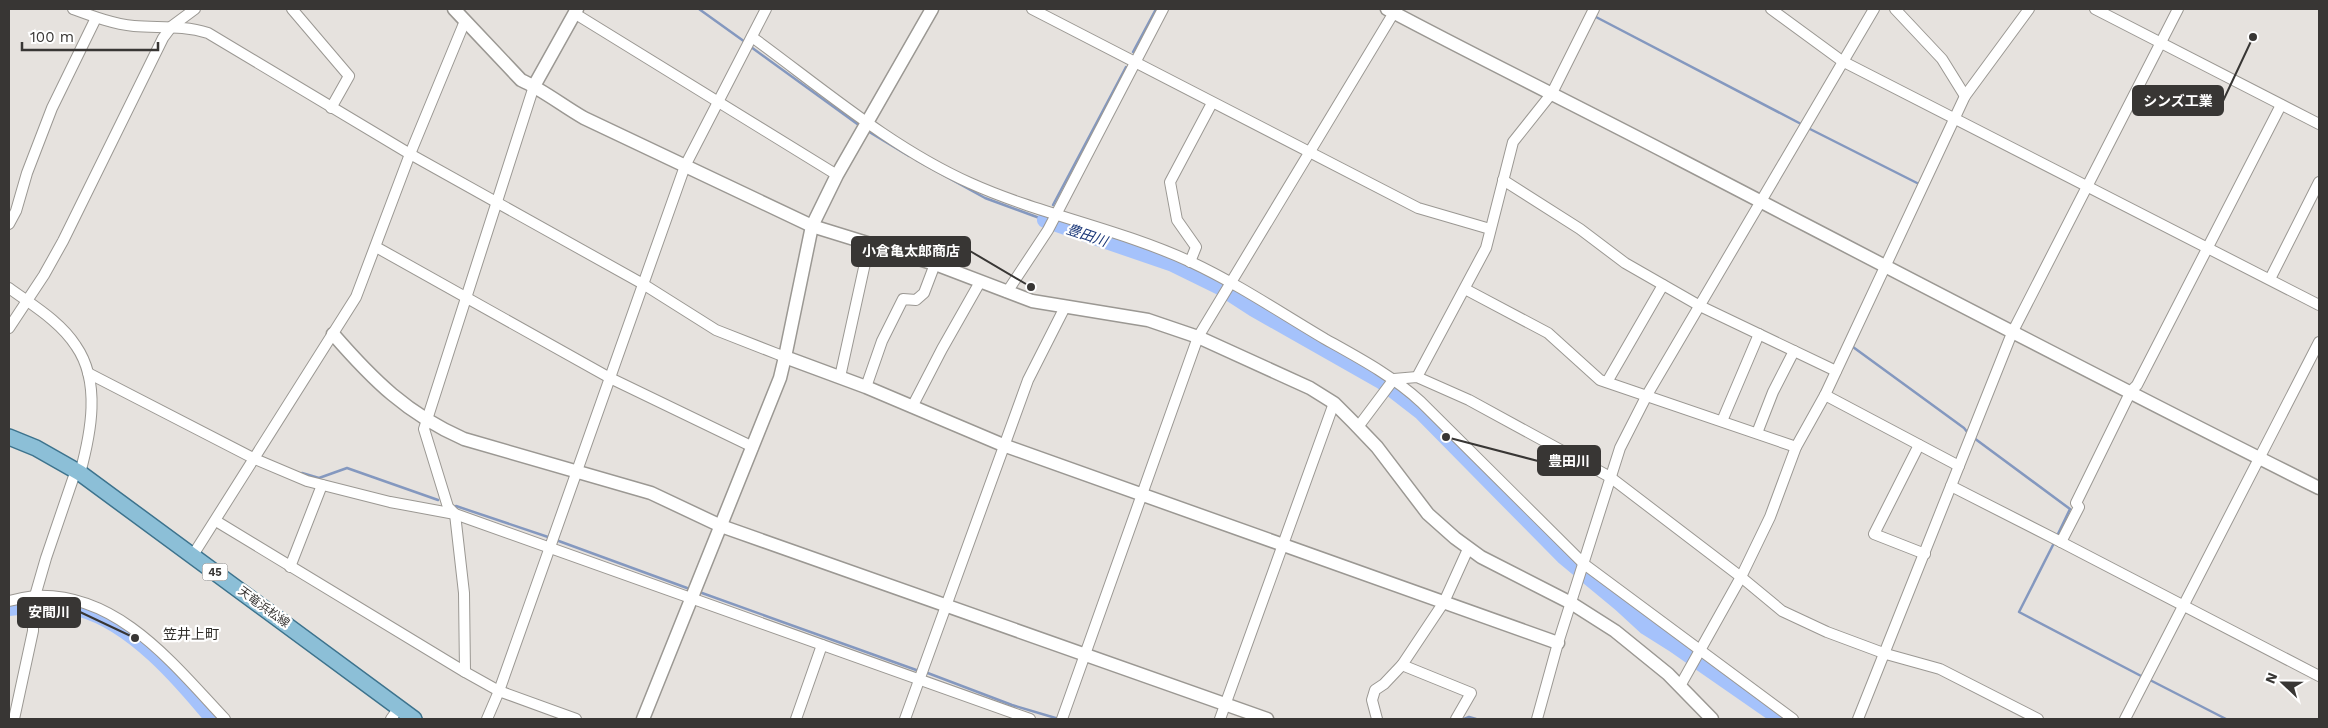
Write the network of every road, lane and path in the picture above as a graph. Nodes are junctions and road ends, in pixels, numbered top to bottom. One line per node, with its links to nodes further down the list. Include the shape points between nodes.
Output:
1 (73, 9): 18 (street)
2 (196, 9): 20 (street)
3 (292, 9): 31 (street, via 350,76)
4 (454, 9): 19 (street)
5 (766, 9): 21 (street)
6 (932, 9): 34 (street)
7 (1032, 9): 24 (street)
8 (1164, 9): 24 (street)
9 (1771, 9): 23 (street)
10 (1874, 9): 23 (street)
11 (1895, 9): 27 (street, via 1942,59)
12 (2029, 9): 27 (street)
13 (2095, 9): 22 (street)
14 (2178, 9): 22 (street)
15 (1392, 10): 26 (street); 35 (street)
16 (1590, 10): 26 (street)
17 (576, 11): 25 (street); 28 (street)
18 (96, 18): 20 (street, via 134,26); 45 (street, via 52,108)
19 (466, 21): 25 (street, via 521,80); 36 (street)
20 (172, 26): 31 (street, via 190,28 222,40); 63 (street, via 163,38 67,233)
21 (751, 38): 28 (street); 34 (street)
22 (2159, 43): 30 (street); 41 (street)
23 (1842, 61): 32 (street); 43 (street)
24 (1136, 63): 29 (street); 44 (street)
25 (534, 86): 37 (street, via 584,118); 42 (street)
26 (1552, 93): 39 (street, via 1514,142); 43 (street)
27 (1965, 96): 32 (street)
28 (718, 102): 37 (street); 38 (street)
29 (1212, 103): 35 (street); 51 (street, via 1170,182 1177,220 1196,247)
30 (2281, 105): 33 (street); 50 (street)
31 (331, 108): 36 (street)
32 (1955, 117): 41 (street); 53 (street)
33 (2319, 124)
34 (865, 127): 38 (street); 44 (street, via 967,181 1006,199)
35 (1309, 153): 47 (street, via 1418,208); 57 (street)
36 (410, 154): 42 (street); 49 (street)
37 (685, 166): 46 (street); 56 (street)
38 (837, 175): 46 (street)
39 (1503, 180): 47 (street); 58 (street)
40 (2319, 182): 54 (street)
41 (2088, 188): 50 (street); 68 (street)
42 (497, 202): 56 (street); 62 (street)
43 (1761, 202): 53 (street); 65 (street)
44 (1055, 215): 51 (street); 61 (street)
45 (9, 224)
46 (812, 226): 48 (street); 74 (street)
47 (1490, 229): 60 (street, via 1486,248)
48 (869, 245): 52 (street); 77 (street)
49 (376, 247): 62 (street); 69 (street, via 356,297)
50 (2207, 247): 54 (street); 83 (street, via 2137,386)
51 (1190, 262): 57 (street)
52 (935, 264): 55 (street); 82 (street, via 924,292 916,300 903,300 882,341)
53 (1885, 266): 68 (street); 75 (street)
54 (2270, 279): 64 (street)
55 (980, 282): 61 (street); 87 (street)
56 (643, 284): 74 (street, via 716,330); 79 (street)
57 (1230, 284): 71 (street); 80 (street)
58 (1663, 285): 65 (street); 81 (street)
59 (9, 288): 63 (street)
60 (1465, 289): 78 (street); 81 (street, via 1548,333 1600,380)
61 (1006, 292): 66 (street)
62 (467, 298): 79 (street); 88 (street)
63 (26, 301): 67 (street); 76 (street, via 54,321 76,345)
64 (2319, 305)
65 (1700, 306): 70 (street); 84 (street)
66 (1065, 307): 71 (street, via 1139,318); 93 (street, via 1028,380)
67 (9, 328)
68 (2012, 333): 83 (street); 99 (street)
69 (333, 334): 88 (street, via 382,388); 97 (street)
70 (1759, 334): 73 (street); 89 (street)
71 (1198, 337): 86 (street, via 1304,385); 106 (street)
72 (2319, 342): 98 (street)
73 (1794, 351): 75 (street); 91 (street)
74 (785, 357): 77 (street); 95 (street, via 780,378)
75 (1836, 371): 85 (street)
76 (88, 373): 97 (street); 100 (street, via 92,396 87,451)
77 (840, 377): 82 (street)
78 (1418, 377): 80 (street); 102 (street, via 1469,400)
79 (610, 378): 95 (street); 101 (street)
80 (1394, 379): 90 (street); 116 (street, via 1421,402)
81 (1607, 382): 84 (street)
82 (866, 387): 87 (street)
83 (2130, 391): 98 (street); 110 (street, via 2076,503 2079,507)
84 (1648, 395): 89 (street); 102 (street, via 1622,442)
85 (1825, 395): 94 (street); 96 (street)
86 (1334, 403): 90 (street); 112 (street)
87 (912, 407): 93 (street)
88 (427, 420): 101 (street, via 464,439); 107 (street, via 424,429 448,507)
89 (1722, 421): 91 (street)
90 (1358, 427): 113 (street, via 1428,514)
91 (1757, 433): 96 (street)
92 (9, 438): 100 (main road, 天竜浜松線 / 45, via 36,448)
93 (1003, 445): 106 (street); 125 (street)
94 (1918, 446): 99 (street); 114 (street, via 1874,534)
95 (752, 447): 109 (street)
96 (1796, 447): 118 (street, via 1770,517)
97 (256, 459): 103 (street); 108 (street)
98 (2260, 459): 105 (street); 124 (street)
99 (1959, 466): 104 (street)
100 (78, 471): 115 (main road, 天竜浜松線 / 45); 119 (street)
101 (577, 472): 109 (street, via 651,493); 111 (street)
102 (1610, 477): 116 (street); 118 (street)
103 (322, 485): 107 (street); 117 (street)
104 (1951, 486): 110 (street); 114 (street)
105 (2319, 488)
106 (1142, 495): 112 (street); 131 (street)
107 (455, 514): 111 (street); 133 (street, via 464,592)
108 (216, 521): 115 (street); 117 (street)
109 (721, 526): 120 (street); 125 (street)
110 (2056, 540): 124 (street)
111 (552, 542): 120 (street); 137 (street)
112 (1281, 544): 122 (street); 138 (street)
113 (1468, 548): 122 (street); 123 (street)
114 (1925, 554): 130 (street)
115 (193, 555): 139 (main road, 天竜浜松線 / 45)
116 (1583, 565): 123 (street); 129 (street)
117 (290, 567): 133 (street)
118 (1741, 577): 129 (street); 130 (street, via 1782,611)
119 (35, 596): 121 (street); 143 (street, via 58,597 101,608 125,623 156,647)
120 (691, 598): 128 (street); 147 (street)
121 (9, 601)
122 (1444, 602): 127 (street); 132 (street)
123 (1571, 603): 127 (street); 136 (street, via 1648,656)
124 (2183, 605): 134 (street); 159 (street)
125 (945, 606): 131 (street); 135 (street)
126 (33, 615): 142 (street, via 33,631)
127 (1558, 643): 155 (street)
128 (822, 645): 135 (street); 148 (street)
129 (1699, 652): 136 (street); 156 (street)
130 (1886, 654): 157 (street); 158 (street, via 1940,669)
131 (1085, 655): 138 (street); 141 (street)
132 (1402, 665): 153 (street, via 1375,690 1372,700); 154 (street, via 1471,693)
133 (465, 672): 137 (street)
134 (2319, 676)
135 (919, 678): 149 (street); 150 (street)
136 (1680, 686): 140 (street)
137 (499, 691): 145 (street); 146 (street)
138 (1225, 705): 151 (street); 152 (street)
139 (395, 714): 144 (main road, 天竜浜松線 / 45)
140 (1705, 716)
141 (1063, 717)
142 (14, 719)
143 (225, 719)
144 (414, 719)
145 (487, 719)
146 (576, 719)
147 (643, 719)
148 (796, 719)
149 (904, 719)
150 (1030, 719)
151 (1220, 719)
152 (1267, 719)
153 (1376, 719)
154 (1456, 719)
155 (1537, 719)
156 (1793, 719)
157 (1858, 719)
158 (2038, 719)
159 (2125, 719)

